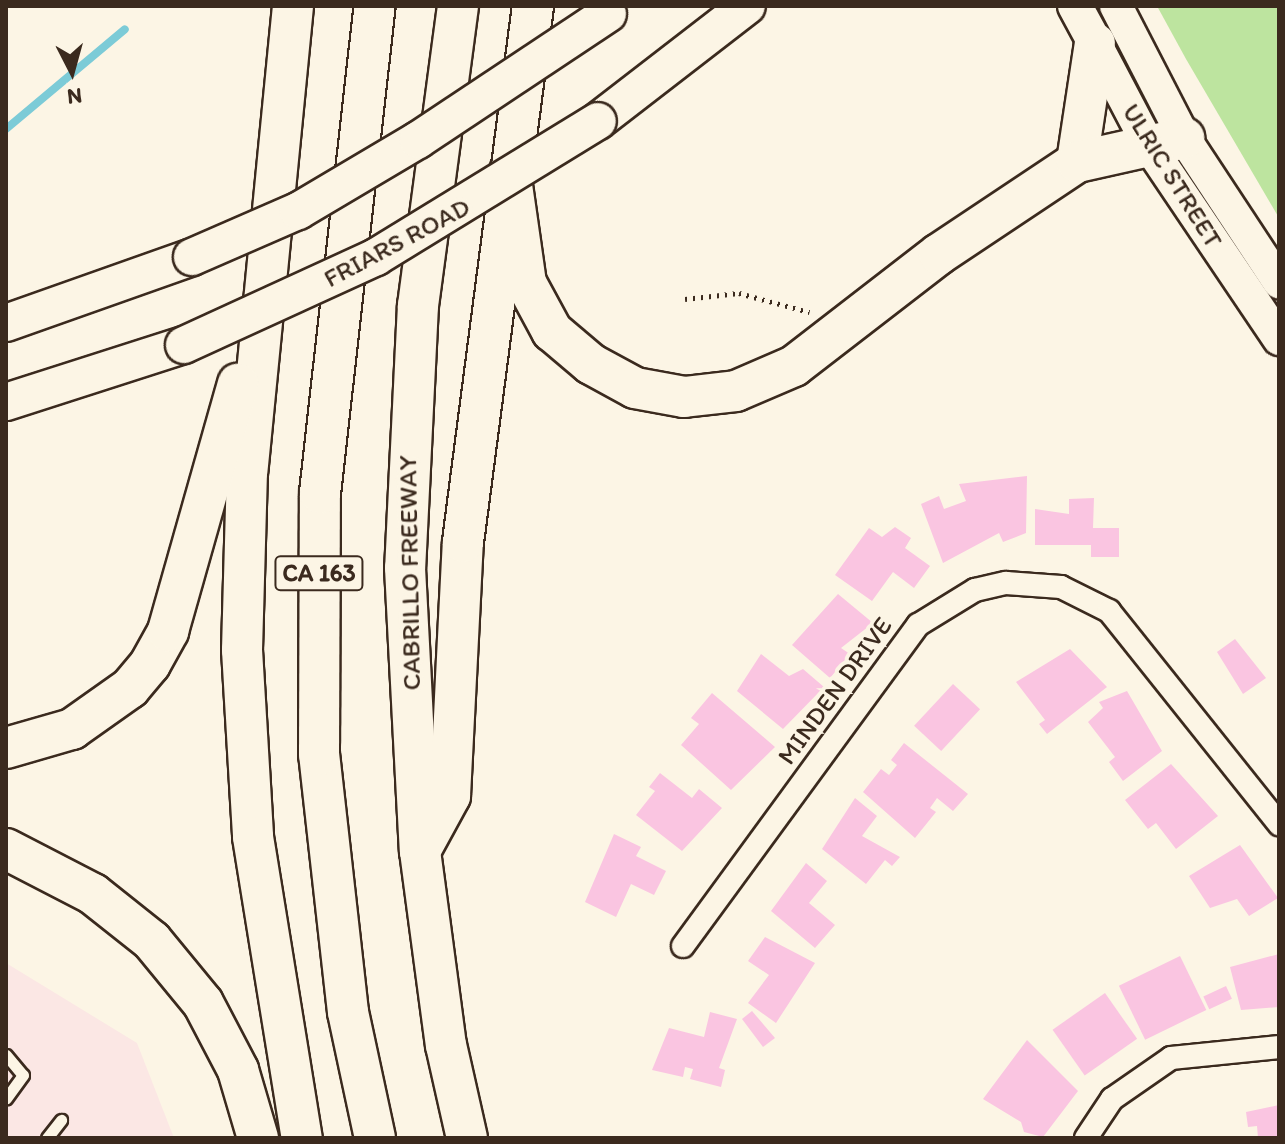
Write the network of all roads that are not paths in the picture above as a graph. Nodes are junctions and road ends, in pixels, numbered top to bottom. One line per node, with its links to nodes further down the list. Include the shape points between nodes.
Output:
1 (293, 6): 14 (highway)
2 (375, 6): 30 (highway, CA 163, via 320,493 319,709 348,1012)
3 (458, 6): 21 (highway, CABRILLO FREEWAY, via 418,305 405,472)
4 (533, 6): 12 (highway)
5 (747, 6): 17 (highway, FRIARS ROAD, bridge, via 598,121 376,257 184,345)
6 (1075, 6): 9 (main road, ULRIC STREET)
7 (1116, 6): 10 (main road, ULRIC STREET)
8 (613, 10): 15 (highway, bridge, via 418,140 298,211 192,257)
9 (1095, 43): 10 (main road, ULRIC STREET); 11 (highway)
10 (1166, 142): 11 (highway); 13 (main road, ULRIC STREET); 16 (main road, ULRIC STREET)
11 (1077, 162): 12 (highway, via 939,254 794,366 736,391 684,397 635,388 591,364 552,331 526,283)
12 (510, 171): 21 (highway, via 463,542 450,796)
13 (1279, 282)
14 (266, 292): 18 (highway, via 168,631 150,664 130,688 72,729); 29 (highway, via 247,471 242,650 253,837)
15 (6, 323)
16 (1279, 339)
17 (6, 402)
18 (6, 748)
19 (1279, 824): 22 (street, MINDEN DRIVE, via 1109,611 1061,587 1006,583 975,590 918,625)
20 (6, 849): 28 (highway, via 93,894 152,941 203,1003 238,1070)
21 (420, 851): 31 (highway, CABRILLO FREEWAY, via 446,1045)
22 (683, 946)
23 (1279, 1047): 32 (street, via 1171,1058 1112,1099)
24 (6, 1055): 25 (lane, via 23,1075)
25 (6, 1098)
26 (61, 1120): 27 (lane)
27 (47, 1138)
28 (258, 1138)
29 (302, 1138)
30 (375, 1138)
31 (467, 1138)
32 (1086, 1138)

